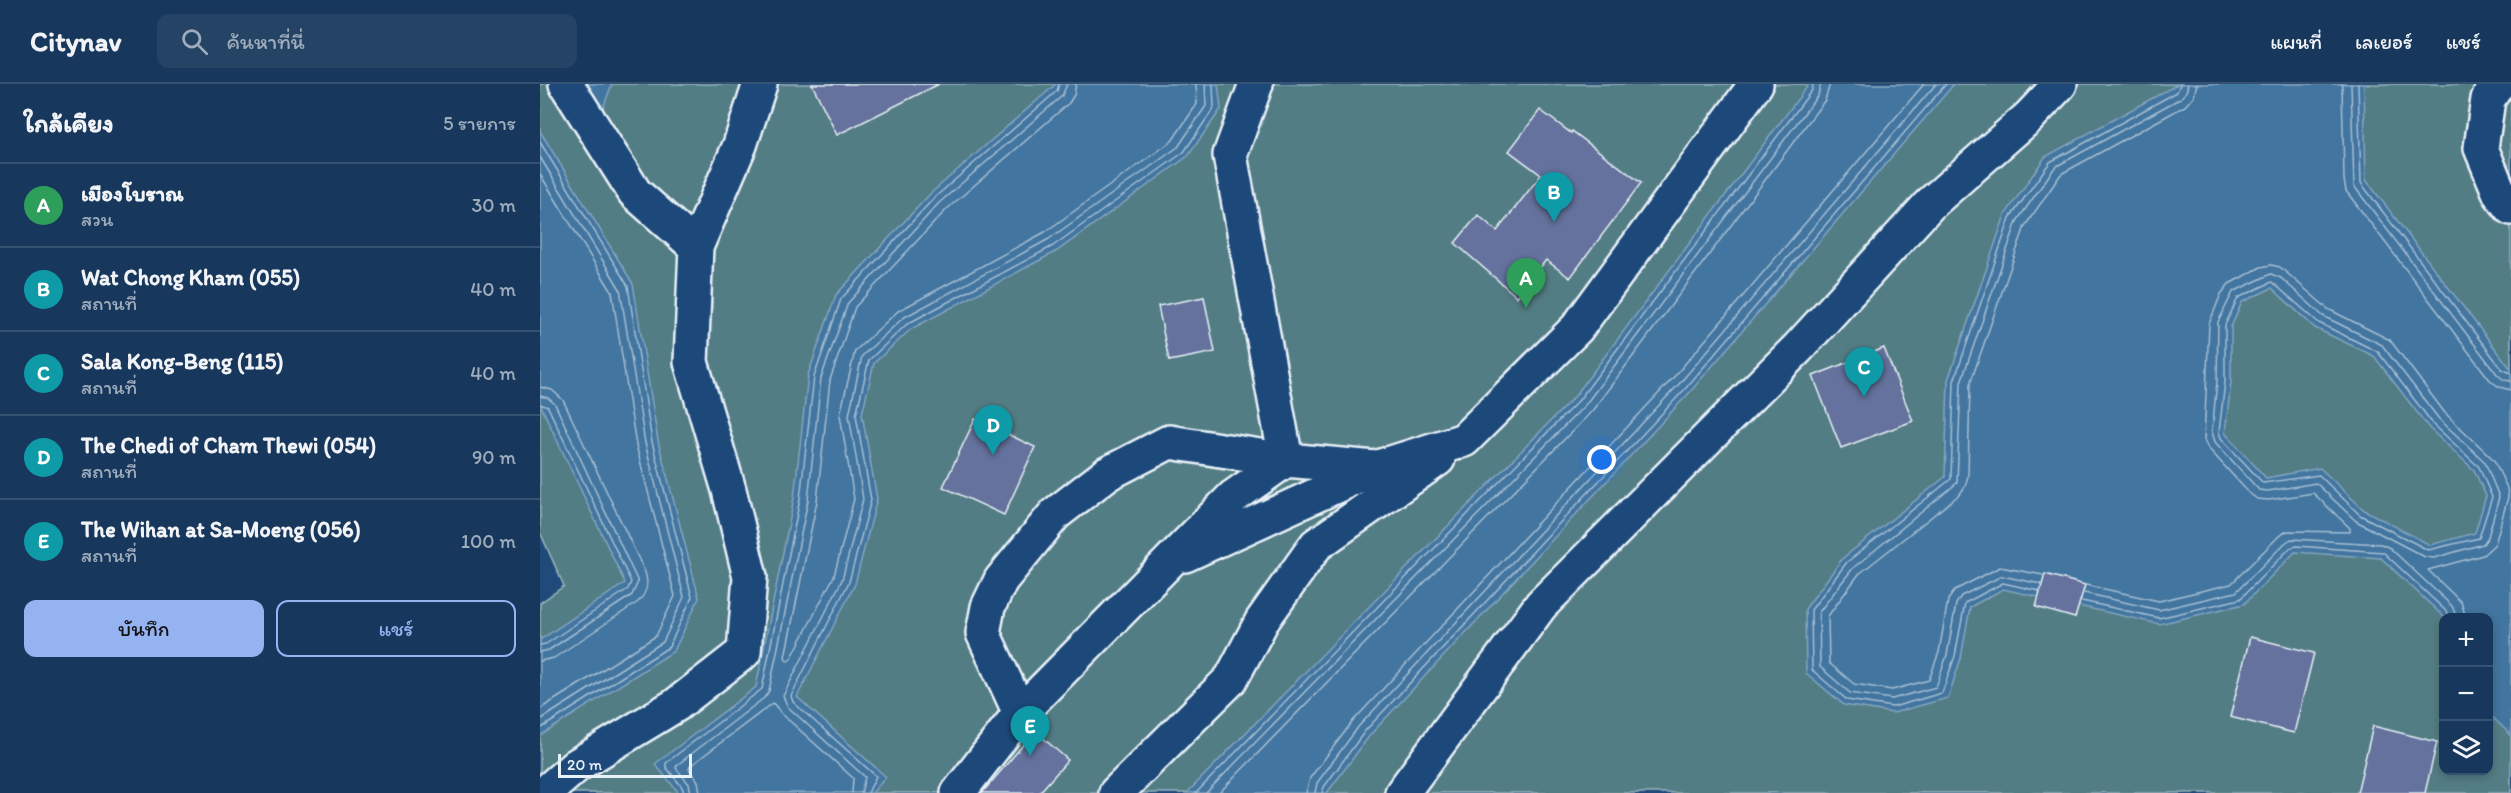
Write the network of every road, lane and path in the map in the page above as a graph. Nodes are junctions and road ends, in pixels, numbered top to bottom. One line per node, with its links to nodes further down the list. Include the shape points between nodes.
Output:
1 (566, 84): 8 (lane, via 635,193)
2 (760, 84): 8 (lane, via 740,146)
3 (1256, 84): 10 (lane, via 1230,155)
4 (1756, 84): 9 (lane, via 1577,328)
5 (2060, 84): 17 (lane, via 2029,117 1930,204 1798,348 1540,605)
6 (2498, 84): 7 (lane, via 2488,99 2481,148 2500,194)
7 (2511, 208)
8 (696, 247): 14 (lane, via 691,362 750,577 744,652 676,705 577,765)
9 (1464, 440): 11 (lane); 16 (lane, via 1316,544 1262,621 1231,679)
10 (1286, 460): 11 (lane); 12 (lane, via 1233,497); 13 (lane, via 1169,442 1107,474 1055,513 1001,580 988,607 983,633)
11 (1375, 468): 12 (lane)
12 (1168, 563): 13 (lane)
13 (1020, 713): 15 (lane)
14 (545, 793)
15 (958, 793)
16 (1116, 793)
17 (1402, 793)

